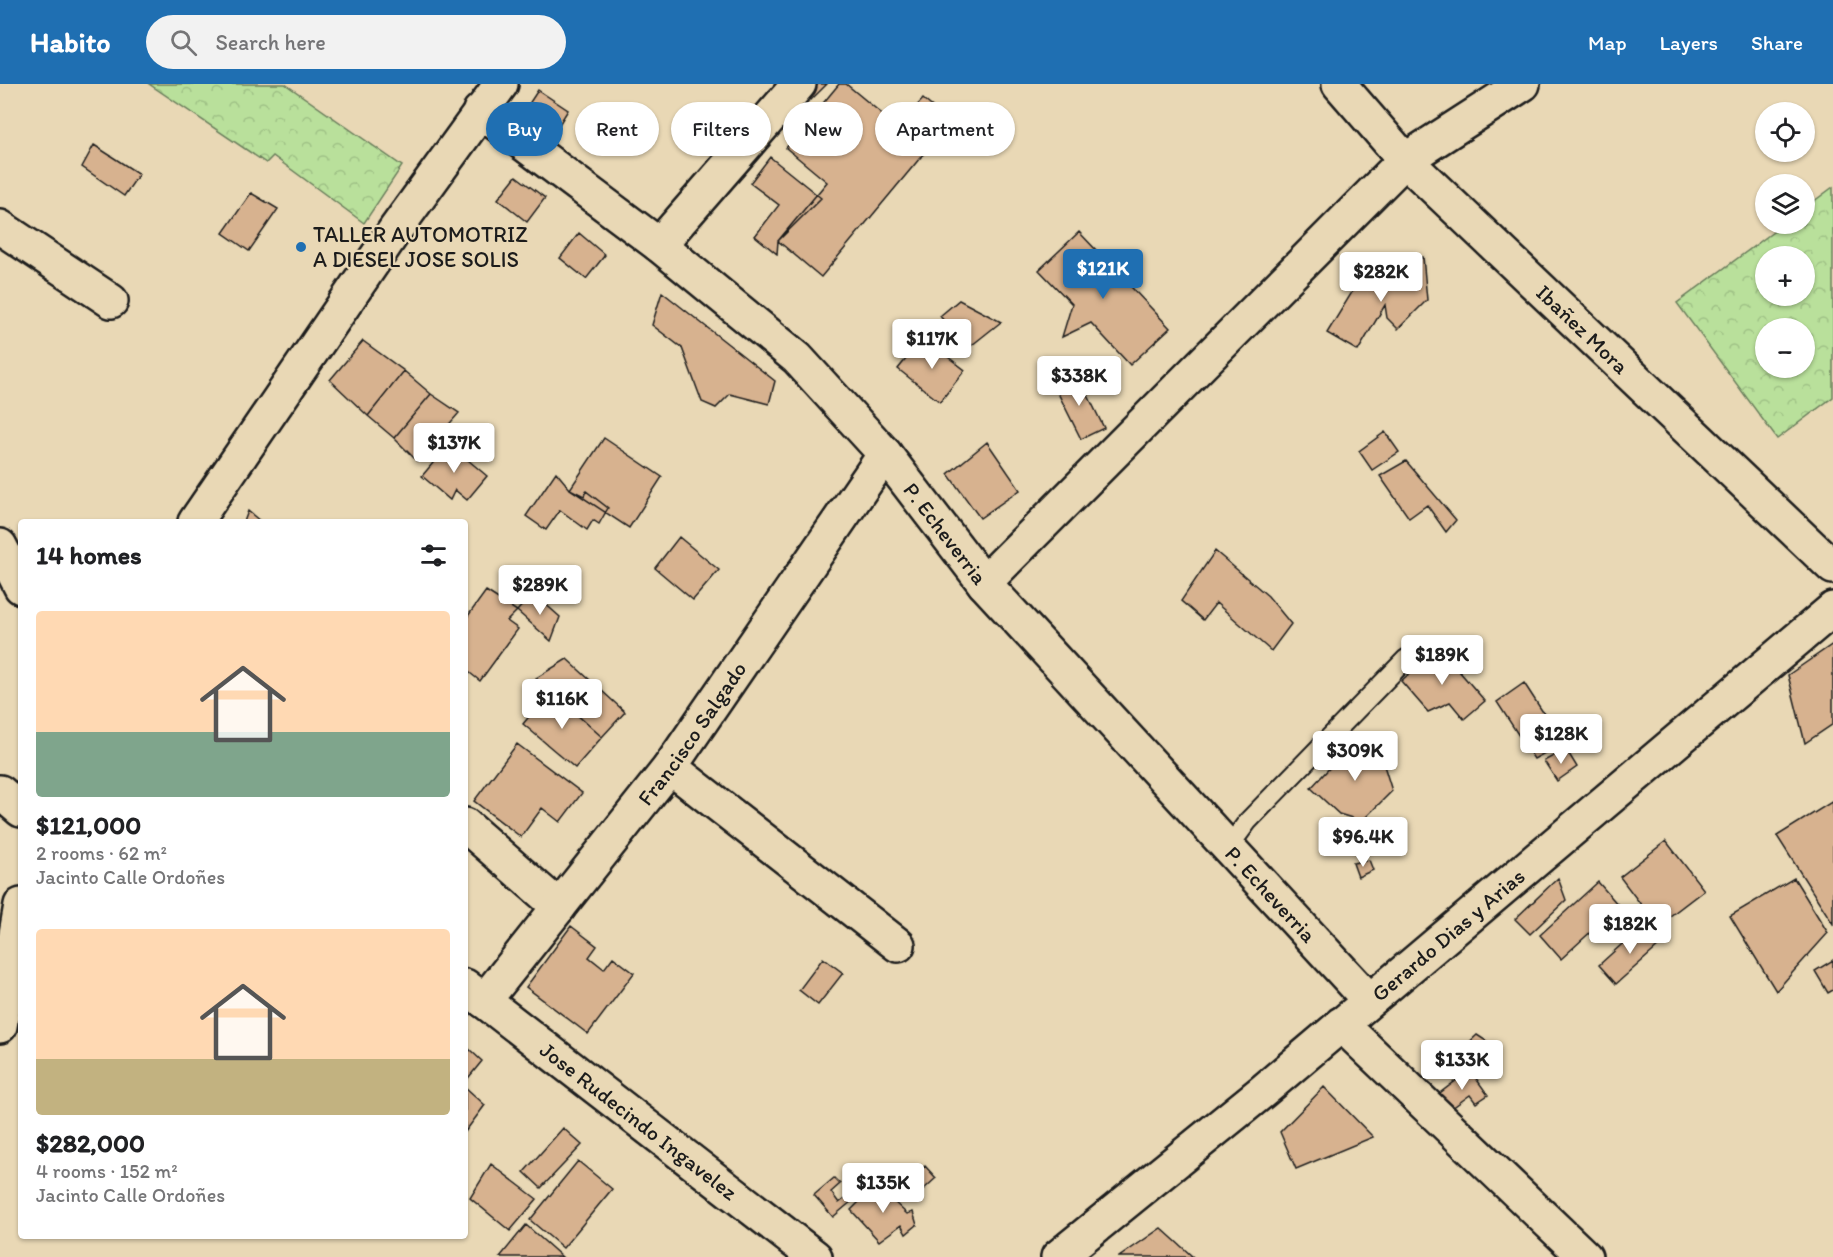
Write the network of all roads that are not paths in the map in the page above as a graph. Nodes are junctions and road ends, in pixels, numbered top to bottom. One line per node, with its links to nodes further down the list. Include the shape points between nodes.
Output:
1 (501, 84): 5 (street)
2 (799, 84): 8 (street)
3 (1339, 84): 6 (street, Ibañez Mora)
4 (1523, 84): 6 (street)
5 (480, 111): 8 (street, P. Echeverria); 11 (street)
6 (1406, 160): 13 (street, Ibañez Mora); 15 (street)
7 (0, 227): 9 (street)
8 (659, 245): 10 (street, P. Echeverria, via 796,358)
9 (111, 301)
10 (885, 454): 15 (street, P. Echeverria); 18 (street, Francisco Salgado)
11 (197, 519)
12 (0, 546): 14 (street)
13 (1833, 567)
14 (18, 581)
15 (984, 583): 22 (street, P. Echeverria)
16 (1833, 609): 27 (street, Gerardo Dias y Arias)
17 (1406, 659): 22 (lane, via 1248,820)
18 (670, 767): 23 (street, Francisco Salgado); 25 (street)
19 (0, 792): 20 (street)
20 (18, 807)
21 (468, 828): 23 (street)
22 (1228, 848): 27 (street, P. Echeverria)
23 (559, 907): 26 (street, Francisco Salgado)
24 (18, 922): 29 (street)
25 (898, 945)
26 (475, 993): 30 (street, Jose Rudecindo Ingavelez)
27 (1369, 1000): 28 (street, Gerardo Dias y Arias)
28 (1341, 1024): 31 (street, Gerardo Dias y Arias); 32 (street)
29 (0, 1026)
30 (815, 1257)
31 (1058, 1257)
32 (1585, 1257)

